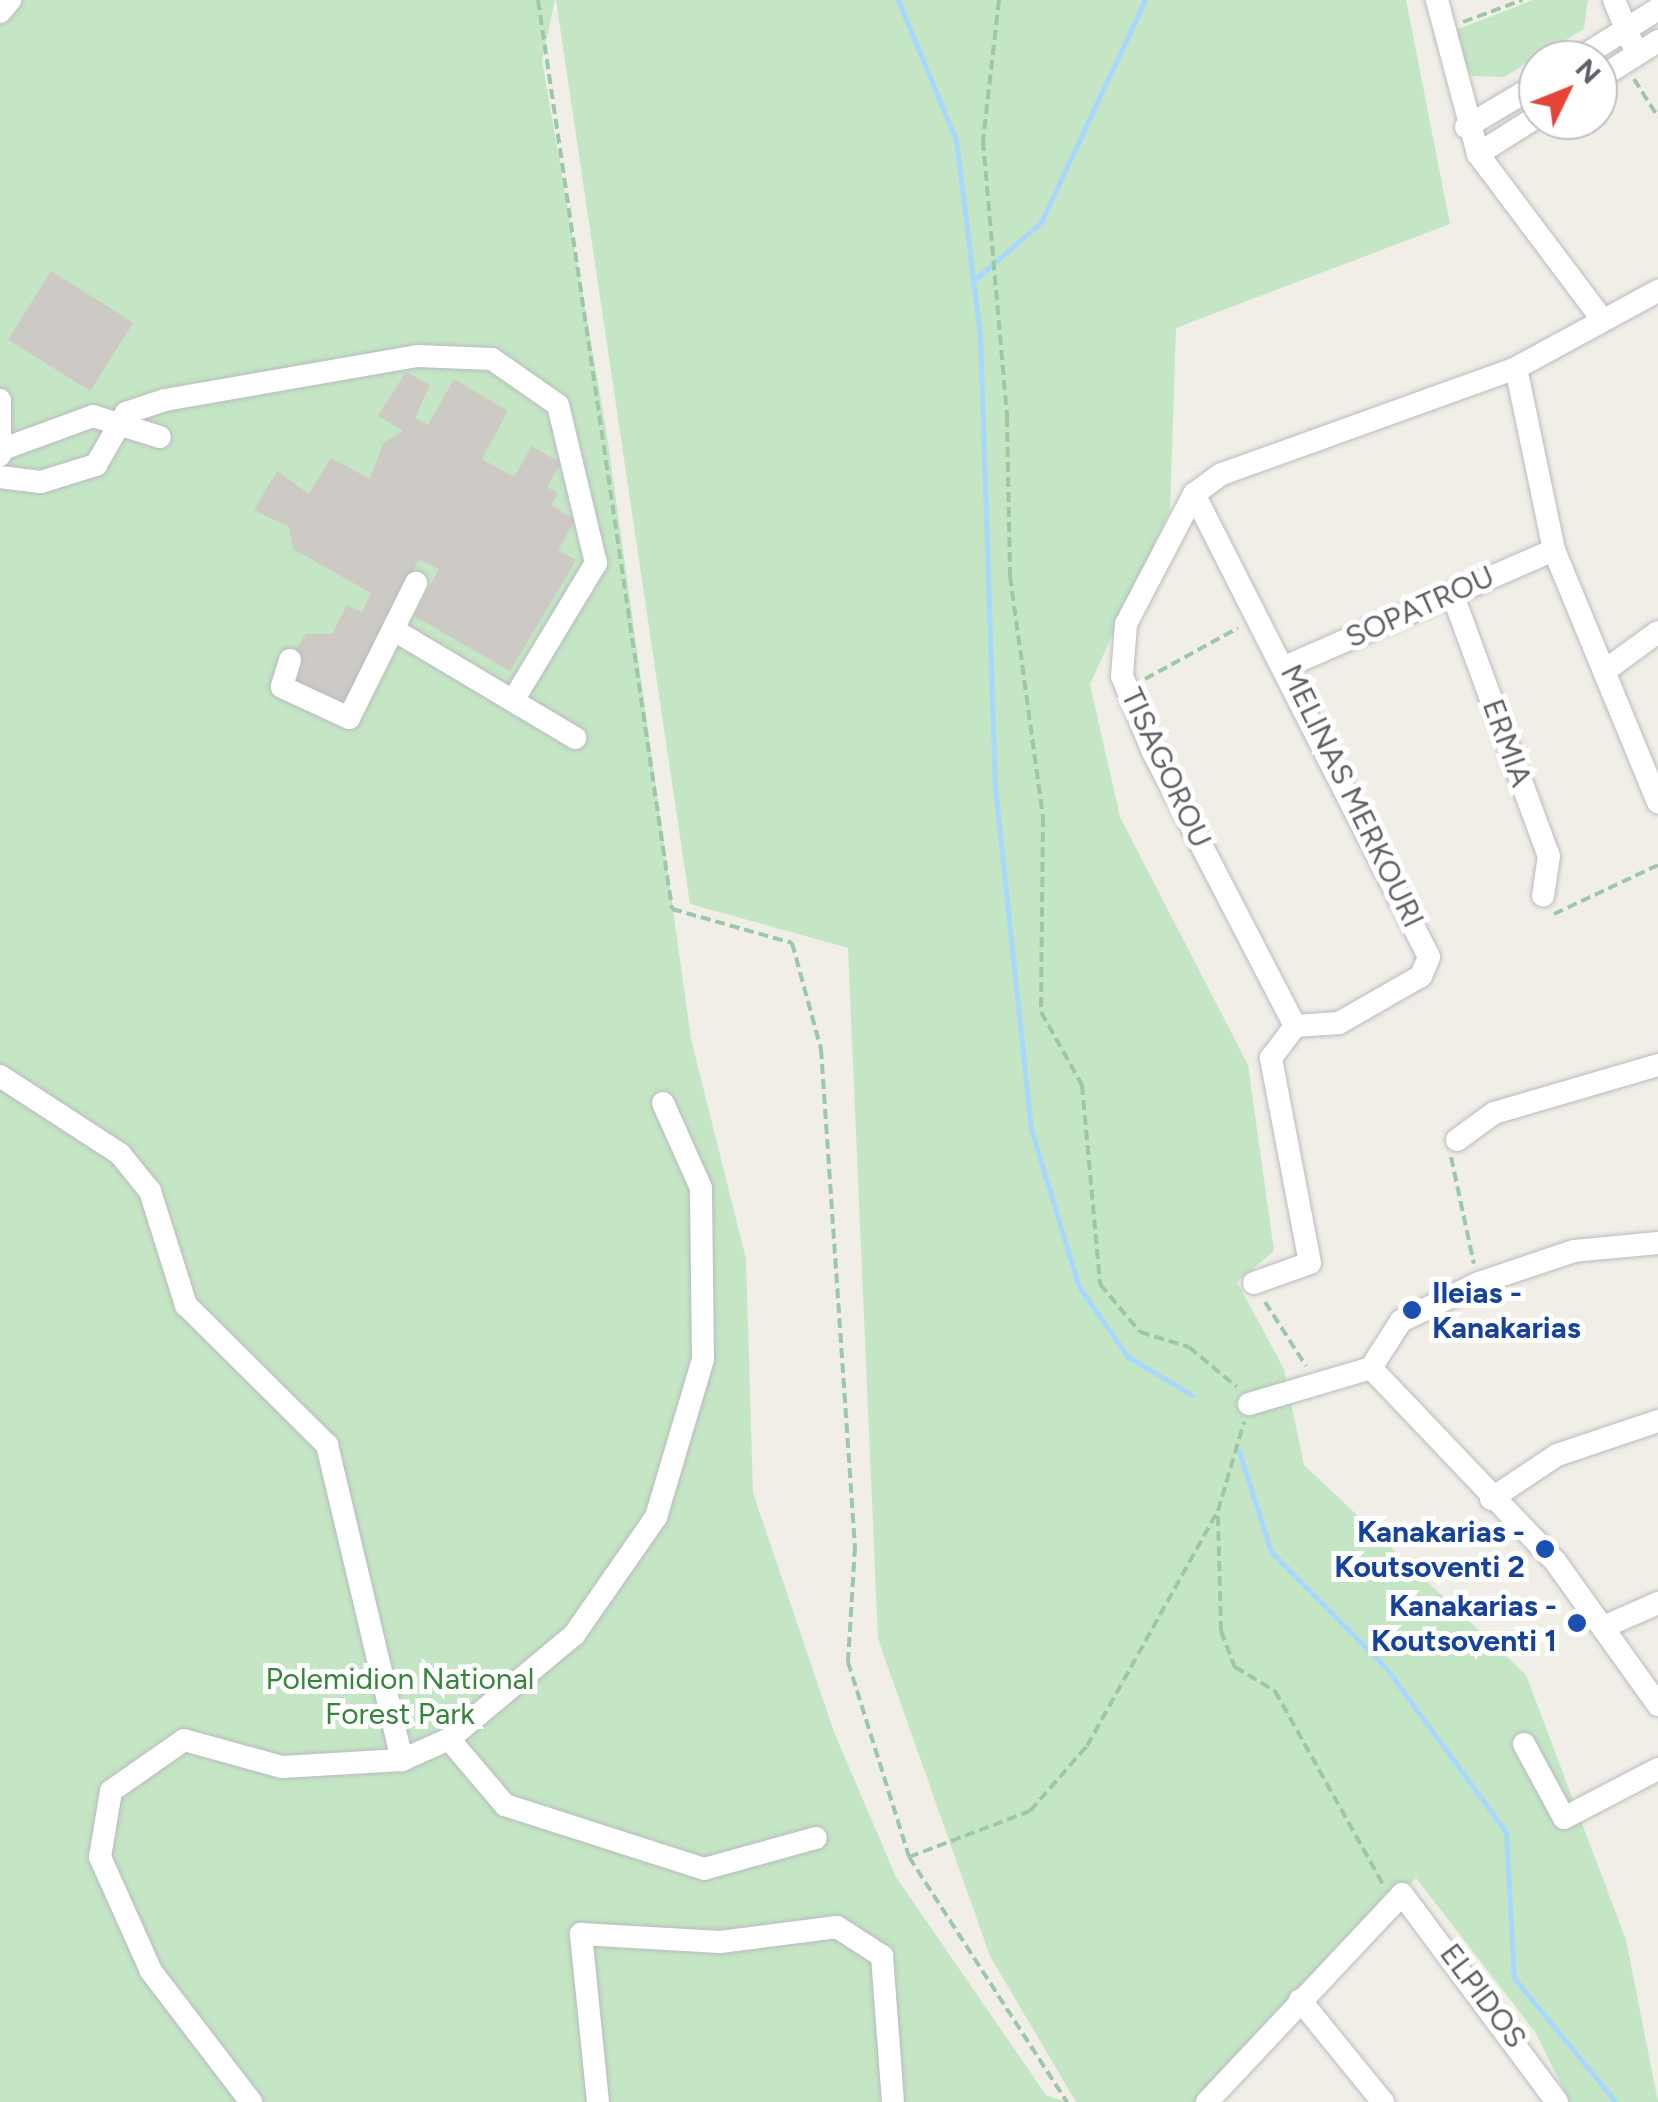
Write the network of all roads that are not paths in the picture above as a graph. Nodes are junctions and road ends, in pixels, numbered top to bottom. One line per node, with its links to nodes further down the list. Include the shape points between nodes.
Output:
1 (10, 0): 5 (street)
2 (1437, 0): 11 (street)
3 (1614, 0): 6 (street)
4 (1658, 9): 6 (street)
5 (0, 12)
6 (1625, 30): 7 (street); 8 (street)
7 (1609, 40)
8 (1640, 52): 9 (street)
9 (1618, 66)
10 (1518, 96): 11 (street)
11 (1466, 128): 13 (street)
12 (1518, 129): 13 (street)
13 (1478, 154): 15 (street)
14 (1658, 291): 15 (street)
15 (1602, 320): 16 (street)
16 (1516, 368): 24 (street, via 1248,460); 25 (street)
17 (0, 400): 21 (street)
18 (119, 419): 19 (street, via 94,416); 20 (street); 22 (street, via 106,458); 33 (street, via 165,400 433,354 492,359 530,379 567,424 596,563)
19 (49, 432): 21 (street); 22 (street)
20 (160, 437)
21 (1, 452)
22 (63, 475): 23 (street)
23 (0, 477)
24 (1194, 494): 31 (street, MELINAS MERKOURI); 37 (street, TISAGOROU, via 1126,624 1128,689)
25 (1554, 550): 27 (street, SOPATROU); 32 (street)
26 (416, 584): 28 (street)
27 (1452, 593): 31 (street, SOPATROU); 36 (street, ERMIA, via 1549,856)
28 (394, 630): 30 (street, via 344,720 282,687); 33 (street)
29 (1658, 632): 32 (street)
30 (290, 660)
31 (1288, 666): 37 (street, MELINAS MERKOURI, via 1429,957 1421,976 1339,1023)
32 (1606, 670): 35 (street)
33 (514, 699): 34 (street)
34 (574, 738)
35 (1658, 802)
36 (1542, 896)
37 (1295, 1026): 43 (street, via 1272,1058 1310,1263)
38 (1658, 1065): 41 (street, via 1494,1113)
39 (0, 1076): 53 (street, via 120,1154 150,1191 186,1305 328,1445)
40 (662, 1103): 51 (street, via 701,1188 703,1359 656,1517 574,1635)
41 (1456, 1140)
42 (1658, 1244): 44 (street, via 1574,1251 1479,1283 1384,1338)
43 (1254, 1283)
44 (1371, 1368): 45 (street); 47 (street)
45 (1250, 1404)
46 (1658, 1420): 47 (street, via 1557,1455)
47 (1492, 1499): 49 (street)
48 (1658, 1603): 49 (street)
49 (1608, 1624): 50 (street)
50 (1658, 1705)
51 (449, 1739): 53 (street); 55 (street, via 505,1805 704,1869)
52 (1524, 1744): 54 (street, via 1564,1818)
53 (402, 1760): 57 (street, via 282,1766 184,1740 111,1791 100,1857 150,1971)
54 (1658, 1769)
55 (816, 1838)
56 (1300, 2000): 60 (street); 61 (street); 62 (street, ELPIDOS, via 1402,1894)
57 (251, 2102)
58 (598, 2102): 59 (street, via 581,1934 720,1942 837,1926 882,1956)
59 (893, 2102)
60 (1207, 2102)
61 (1383, 2102)
62 (1558, 2102)

